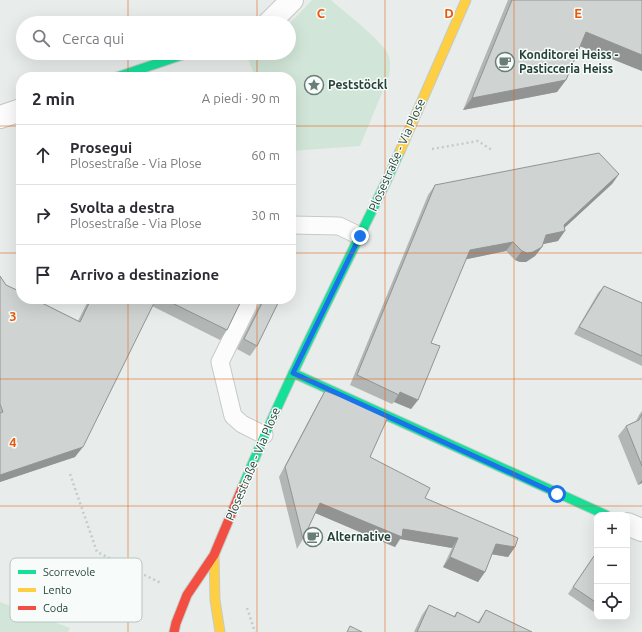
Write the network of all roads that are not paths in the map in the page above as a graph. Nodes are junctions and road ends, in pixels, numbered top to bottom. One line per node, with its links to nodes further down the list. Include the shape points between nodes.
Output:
1 (292, 0): 3 (street)
2 (466, 0): 9 (street, Plosestraße - Via Plose)
3 (276, 16)
4 (167, 60): 5 (street)
5 (132, 72)
6 (16, 112): 7 (street)
7 (0, 117)
8 (296, 225): 9 (lane, via 339,226)
9 (360, 236): 11 (street, Plosestraße - Via Plose)
10 (249, 304): 12 (lane, via 220,362 233,416 242,424)
11 (293, 373): 12 (street, Plosestraße - Via Plose); 13 (street)
12 (264, 435): 16 (street, Plosestraße - Via Plose)
13 (599, 512)
14 (630, 525): 15 (street)
15 (642, 530)
16 (214, 555): 17 (street, Plosestraße - Via Plose, via 187,595); 18 (street, Plosestraße - Via Plose, via 215,600)
17 (174, 632)
18 (220, 632)

